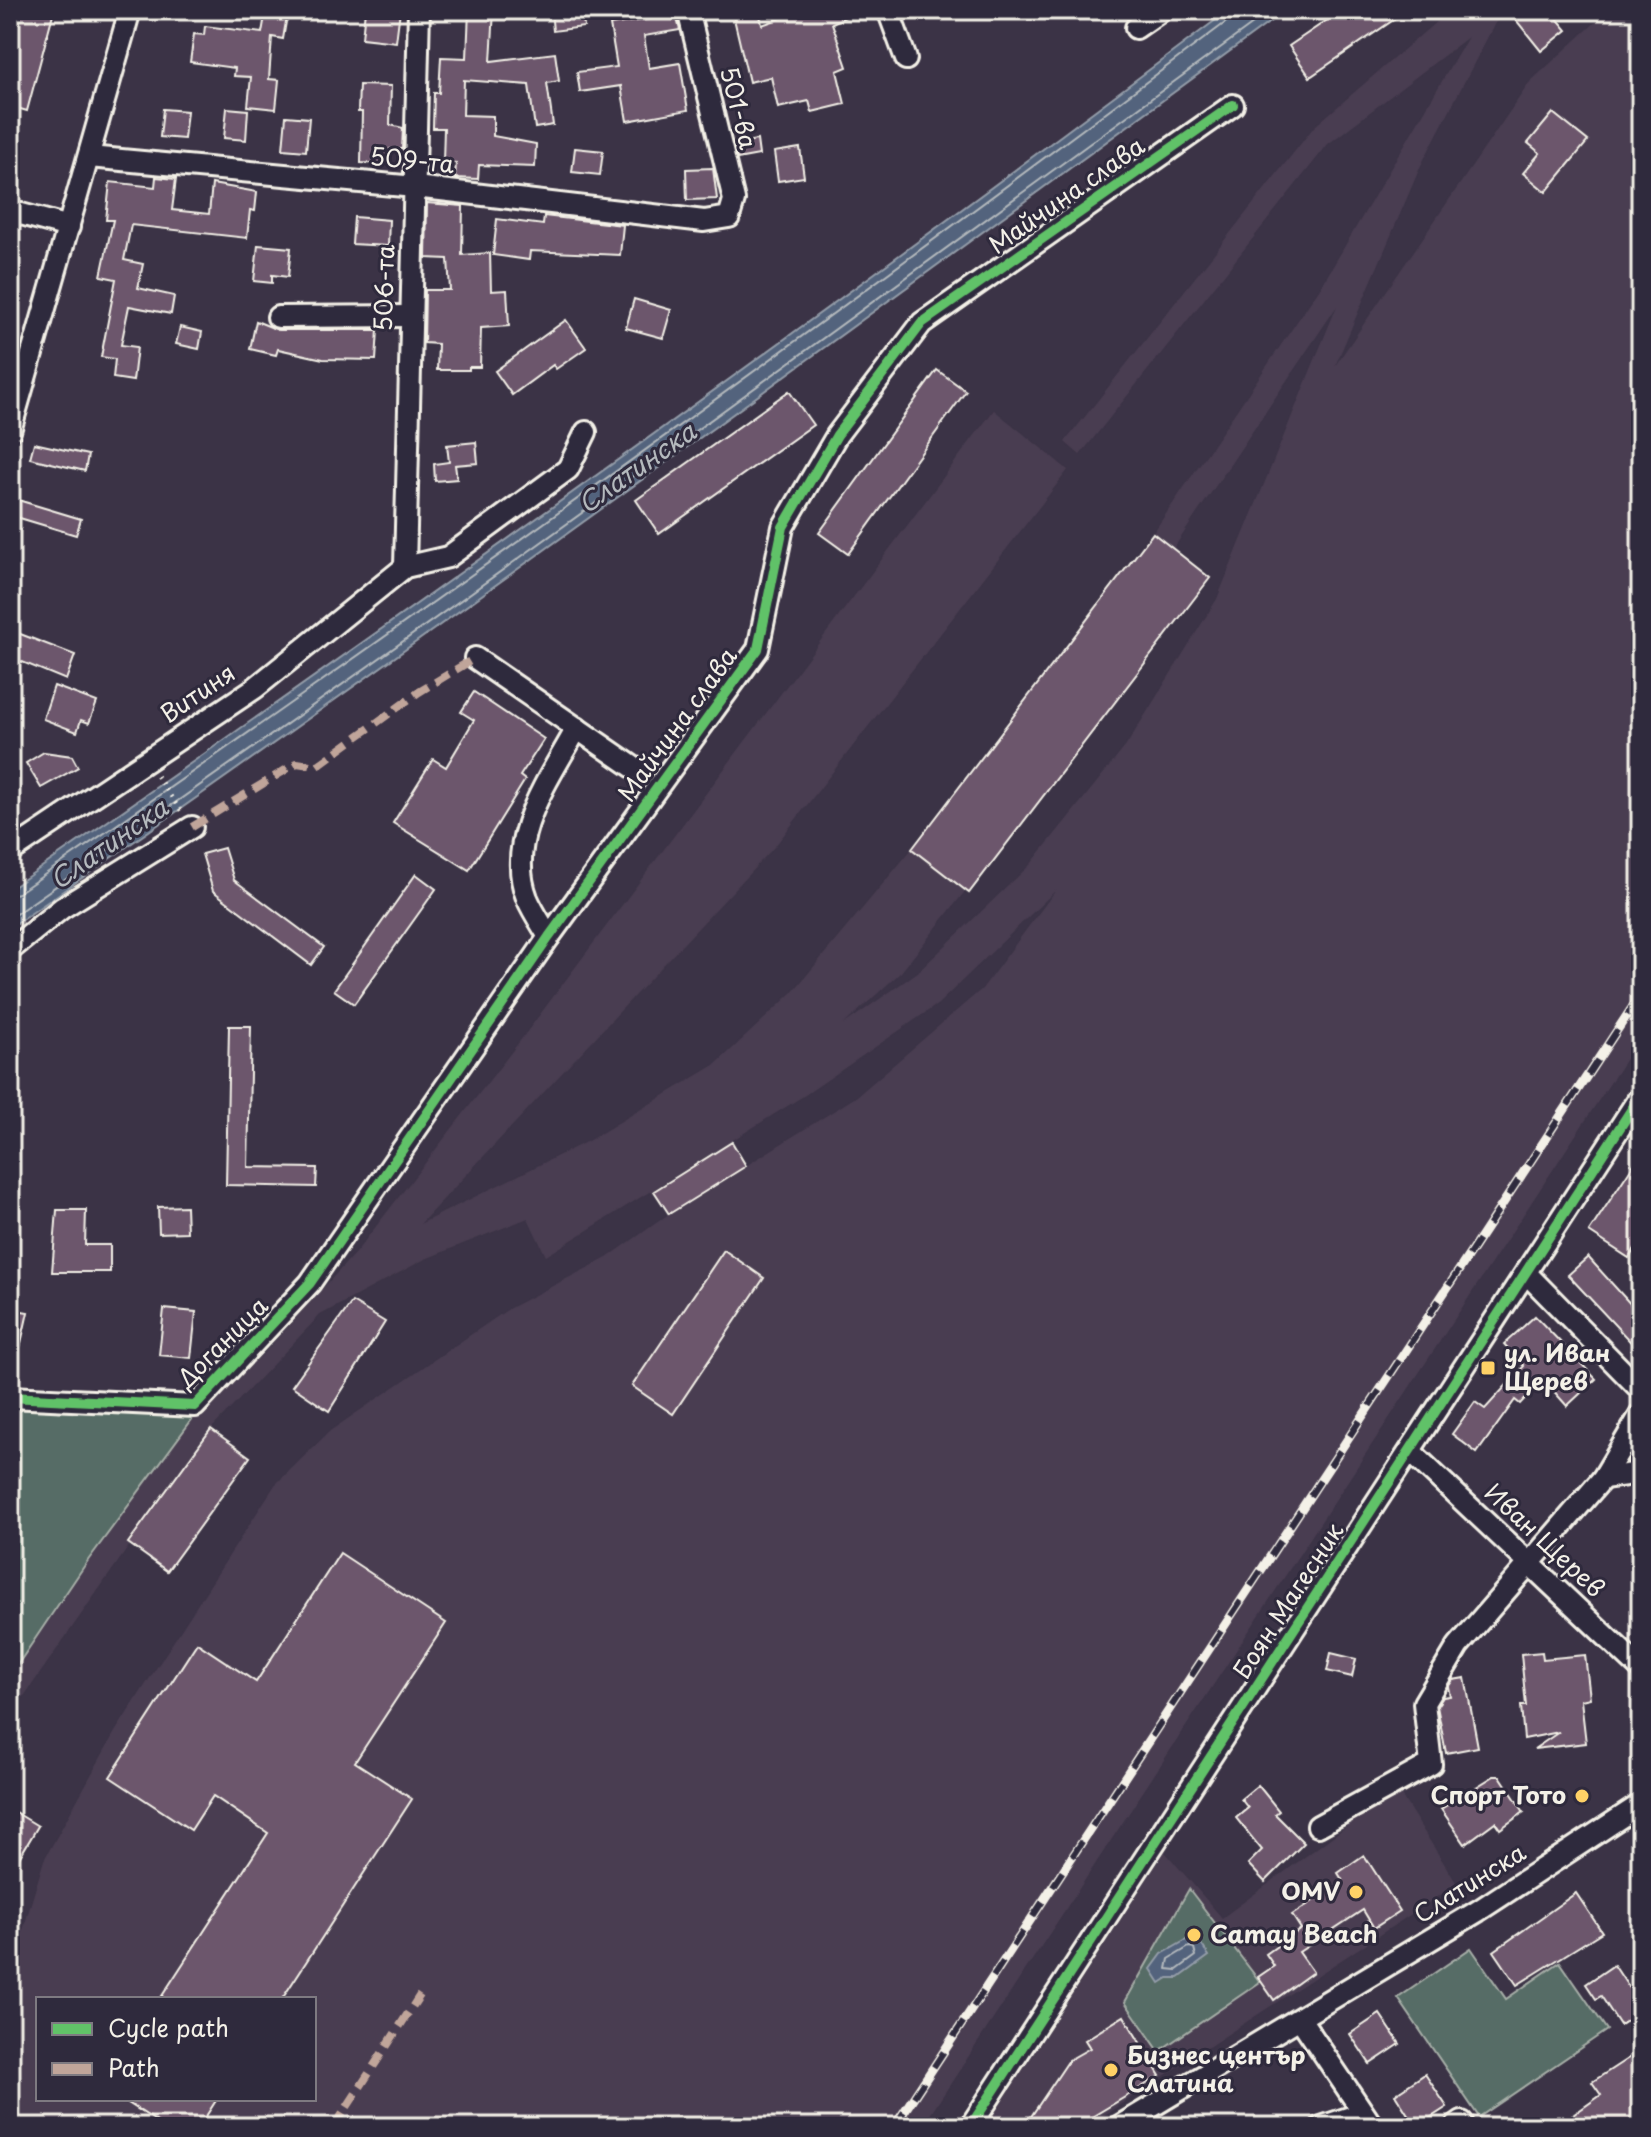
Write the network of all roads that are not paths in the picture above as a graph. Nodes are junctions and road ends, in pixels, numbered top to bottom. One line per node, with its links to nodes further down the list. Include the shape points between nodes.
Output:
1 (130, 10): 9 (street)
2 (419, 10): 10 (street, 506-та)
3 (688, 10): 12 (street, 501-ва, via 734,200)
4 (888, 10): 7 (street)
5 (1162, 10): 6 (street)
6 (1136, 28)
7 (906, 59)
8 (1233, 105): 24 (street, Майчина слава, via 922,323 837,435 783,527 758,649)
9 (89, 157): 10 (street, 509-та); 13 (street)
10 (415, 187): 12 (street, 509-та, via 704,221); 14 (street, 506-та)
11 (10, 211): 13 (street)
12 (729, 217)
13 (69, 227): 16 (street)
14 (410, 316): 15 (street); 18 (street, 506-та)
15 (278, 317)
16 (10, 431)
17 (586, 432): 18 (street, via 568,469 448,557)
18 (405, 567): 23 (street, Витиня, via 255,688)
19 (475, 658): 20 (street)
20 (577, 728): 21 (street); 24 (street, via 528,819 522,857 526,896)
21 (636, 769)
22 (192, 827): 25 (street, via 62,908)
23 (10, 852)
24 (549, 937): 28 (street, Майчина слава)
25 (10, 950)
26 (1641, 1095): 27 (street, Боян Магесник)
27 (1527, 1274): 29 (street); 32 (street, Боян Магесник)
28 (310, 1283): 30 (street, Доганица, via 195,1406)
29 (1641, 1390)
30 (10, 1397)
31 (1641, 1414): 34 (street)
32 (1410, 1451): 35 (street, Иван Щерев); 41 (street, Боян Магесник)
33 (1641, 1473): 34 (street)
34 (1603, 1478): 35 (street)
35 (1531, 1563): 36 (street, Иван Щерев); 38 (street, via 1458,1646 1424,1703 1431,1764)
36 (1641, 1669)
37 (1641, 1804): 39 (street, Слатинска)
38 (1318, 1826)
39 (1301, 2020): 40 (street); 42 (street, Слатинска)
40 (1360, 2122): 43 (street)
41 (970, 2127)
42 (1118, 2127)
43 (1321, 2127)

